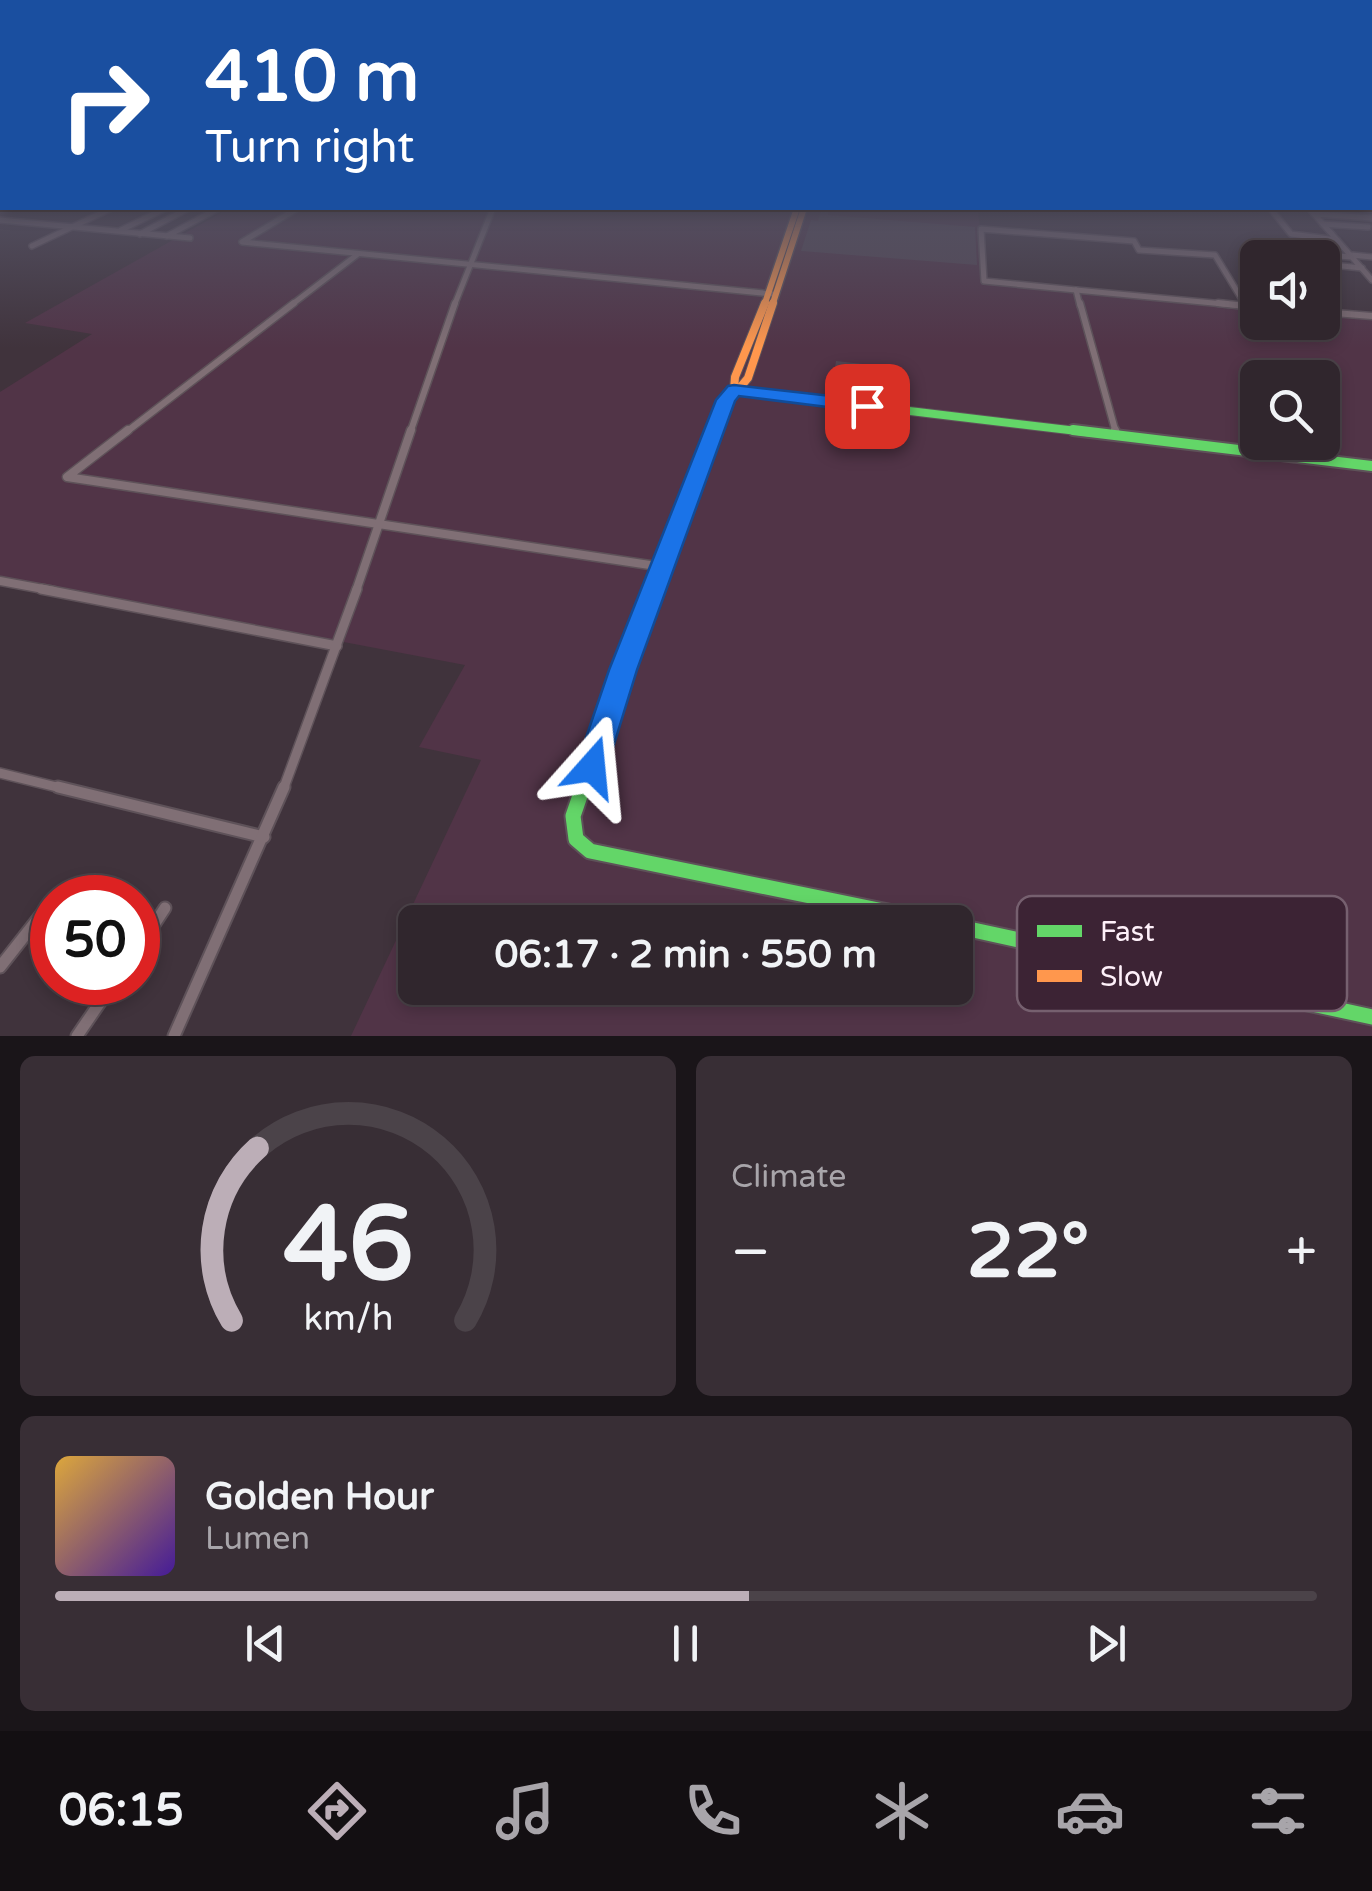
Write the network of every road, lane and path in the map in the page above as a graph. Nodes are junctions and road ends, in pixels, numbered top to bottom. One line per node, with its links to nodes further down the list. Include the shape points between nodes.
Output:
1 (332, 251): 7 (street)
2 (474, 251): 11 (street)
3 (786, 251): 17 (main road)
4 (983, 251): 16 (street, via 984,281)
5 (1159, 251): 18 (street, via 1215,255)
6 (1347, 251): 9 (street)
7 (358, 254): 11 (street); 25 (street, via 67,477)
8 (1340, 256): 9 (street)
9 (1351, 256): 10 (street); 13 (street)
10 (1372, 257)
11 (469, 264): 17 (street); 25 (street)
12 (1340, 266): 13 (street)
13 (1362, 269): 14 (street); 15 (street)
14 (1372, 270)
15 (1372, 280)
16 (1076, 290): 19 (street); 23 (street)
17 (773, 294): 22 (main road)
18 (1240, 296)
19 (1240, 305)
20 (1340, 313): 21 (street)
21 (1372, 316)
22 (734, 390): 23 (main road); 26 (main road, via 720,411)
23 (1117, 436): 24 (main road)
24 (1372, 466)
25 (378, 524): 26 (street); 28 (street)
26 (663, 566): 31 (main road, via 572,816 576,838 590,851)
27 (0, 580): 28 (street)
28 (337, 646): 30 (street)
29 (0, 773): 30 (street)
30 (264, 837): 42 (street)
31 (854, 905)
32 (166, 908): 33 (street)
33 (160, 917)
34 (30, 930): 37 (street)
35 (973, 930): 36 (main road)
36 (1017, 940)
37 (0, 967)
38 (98, 1005): 41 (street)
39 (1345, 1011): 40 (main road)
40 (1372, 1017)
41 (77, 1036)
42 (174, 1036)

